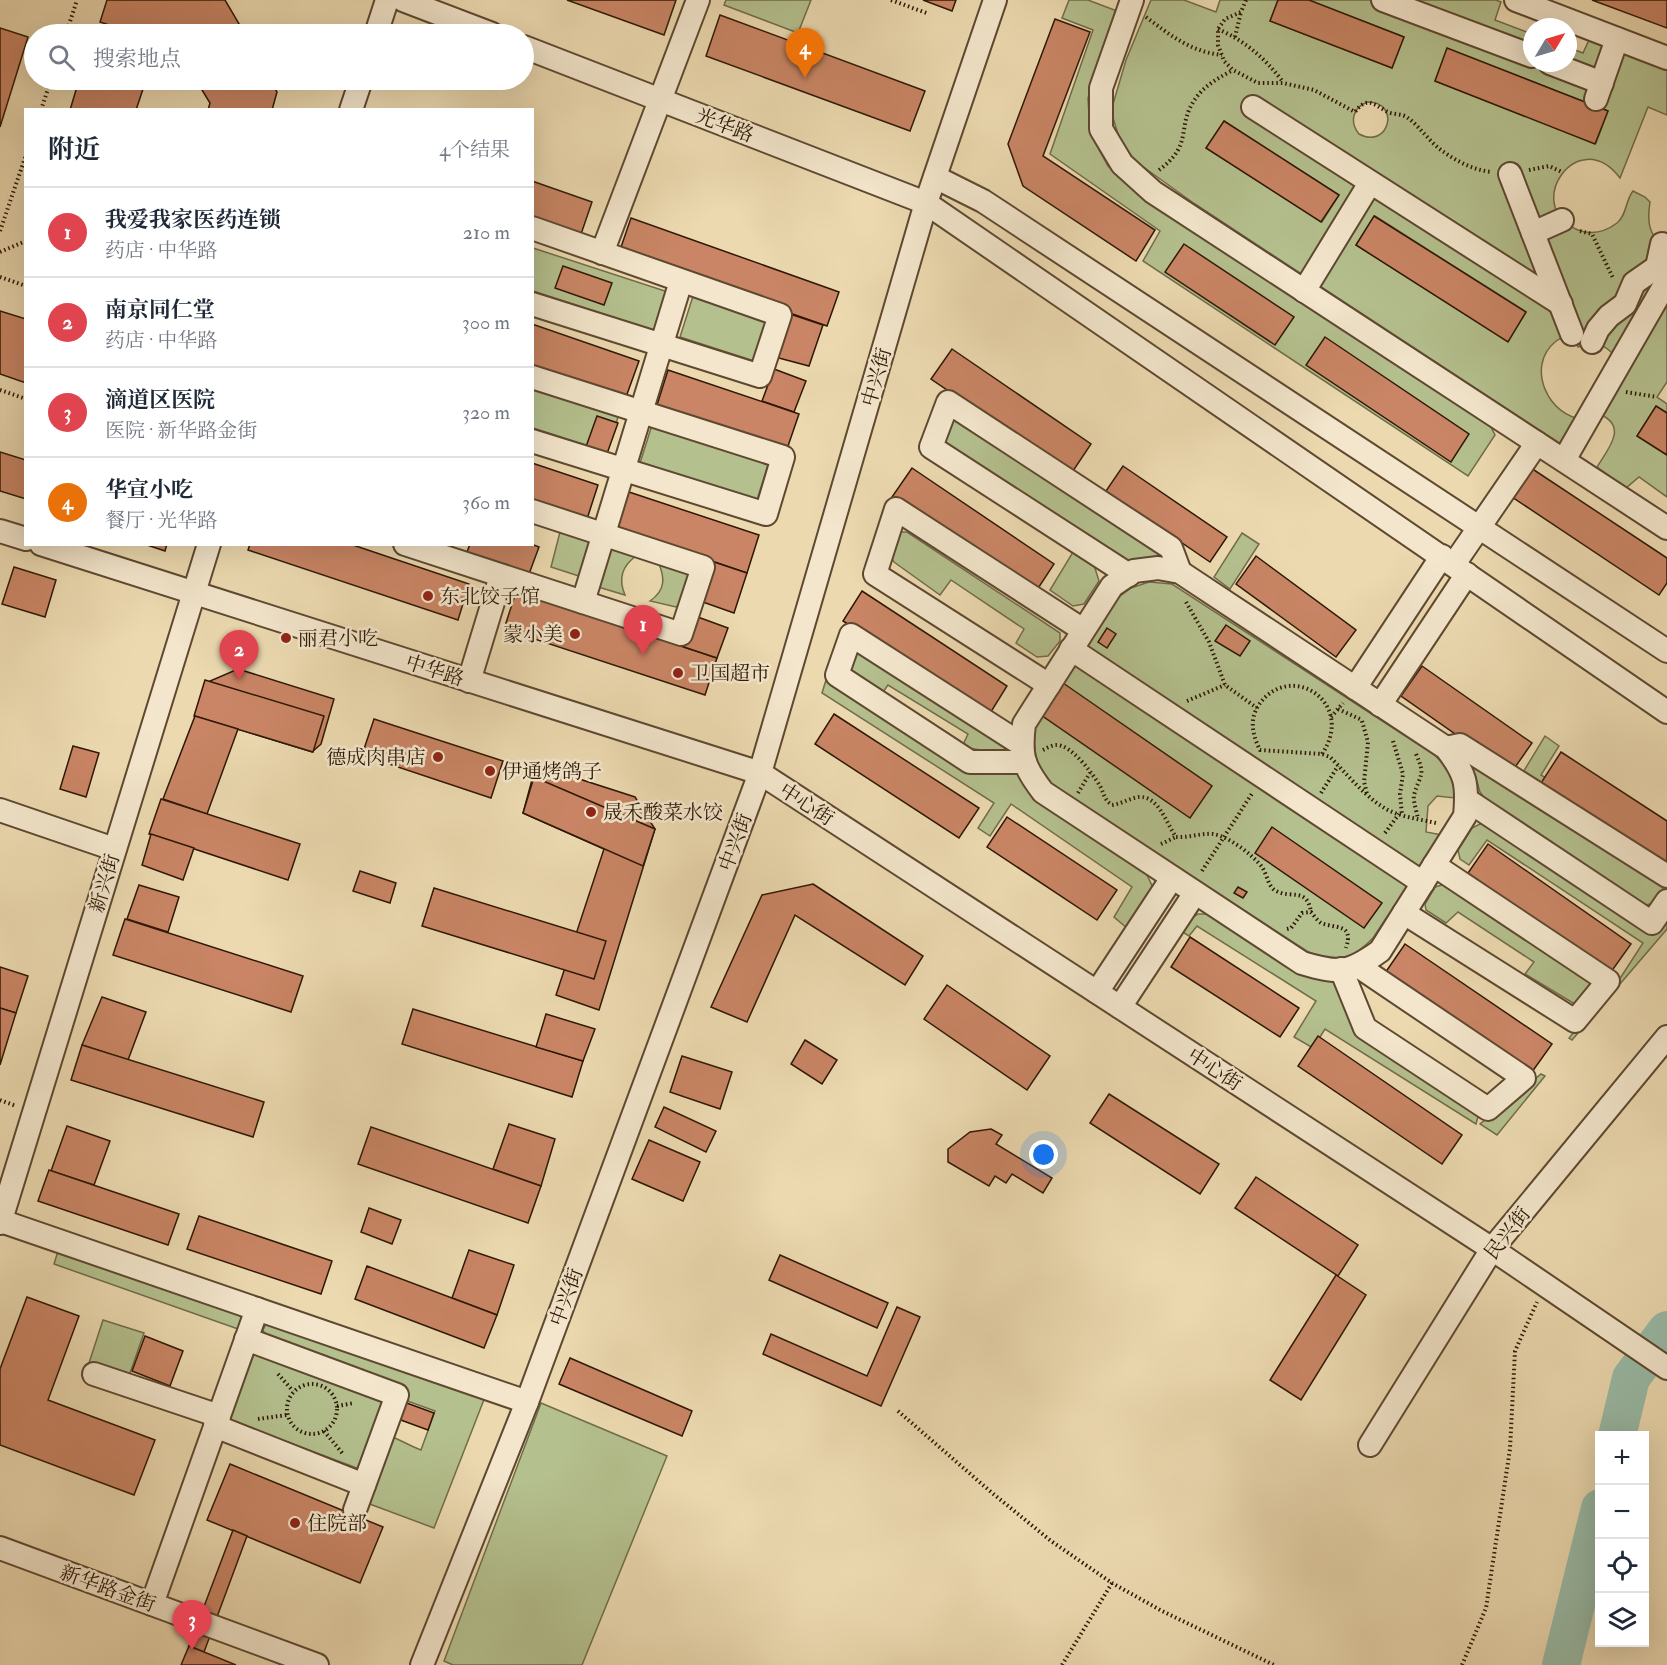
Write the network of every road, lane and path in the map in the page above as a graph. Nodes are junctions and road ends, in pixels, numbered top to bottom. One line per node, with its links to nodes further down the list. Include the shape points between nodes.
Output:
1 (77, 0): 13 (path)
2 (387, 0): 14 (street)
3 (404, 0): 15 (street)
4 (698, 0): 28 (street)
5 (891, 0): 12 (path)
6 (995, 0): 35 (street, 中兴街)
7 (1246, 0): 11 (path)
8 (1383, 0): 20 (street)
9 (1516, 0): 18 (street)
10 (1125, 2): 21 (path, via 1181,43); 36 (street, via 1101,88 1101,129 1122,164)
11 (1241, 12): 16 (path, via 1225,19); 17 (path)
12 (928, 14)
13 (69, 24)
14 (379, 24)
15 (466, 24)
16 (1218, 29): 17 (path); 21 (path)
17 (1235, 37): 25 (path, via 1269,64)
18 (1617, 39): 22 (street); 24 (street, via 1599,91)
19 (534, 51): 28 (street, 光华路)
20 (1523, 53)
21 (1222, 55): 23 (path)
22 (1667, 58)
23 (1233, 70): 25 (path, via 1258,83); 36 (path, via 1196,97 1186,117 1182,144 1172,160)
24 (1566, 72)
25 (1283, 83): 34 (path, via 1314,90 1354,112 1368,102 1377,104 1386,111 1406,116 1439,149 1464,164)
26 (48, 90): 29 (path)
27 (358, 90): 30 (street)
28 (660, 100): 38 (street, 光华路); 46 (street)
29 (42, 108)
30 (352, 108)
31 (1253, 108): 37 (street)
32 (24, 161): 41 (path)
33 (1562, 172): 34 (path, via 1549,166)
34 (1510, 174): 42 (street)
35 (935, 177): 38 (street, 中兴街); 67 (street, via 983,201)
36 (1142, 182): 51 (street)
37 (1370, 183): 51 (street); 52 (street)
38 (926, 203): 75 (street, 光华路); 100 (street, 中兴街)
39 (1562, 219): 42 (street); 53 (path, via 1568,226 1592,234)
40 (534, 229): 46 (street)
41 (0, 231)
42 (1533, 233): 52 (street)
43 (24, 242): 45 (path)
44 (1662, 244): 53 (street, via 1657,267 1634,283)
45 (0, 252)
46 (602, 253): 48 (street)
47 (0, 277): 50 (path)
48 (681, 281): 55 (street); 55 (street, via 780,315 760,376)
49 (1667, 281): 57 (street)
50 (24, 285)
51 (1304, 291): 63 (street)
52 (1561, 304): 53 (street, via 1582,338)
53 (1625, 304)
54 (534, 305): 55 (street)
55 (661, 346): 61 (street)
56 (534, 378): 61 (street)
57 (1605, 389): 60 (path); 64 (street)
58 (0, 390): 59 (path)
59 (24, 398)
60 (1657, 398)
61 (641, 412): 65 (street); 65 (street, via 783,457 766,514)
62 (534, 442): 65 (street)
63 (1537, 443): 64 (street); 67 (street)
64 (1564, 460): 68 (street)
65 (624, 470): 70 (street)
66 (534, 512): 70 (street)
67 (1480, 527): 75 (street); 82 (street)
68 (1667, 528)
69 (0, 531): 71 (street)
70 (604, 535): 80 (street); 80 (street, via 703,567 681,634)
71 (24, 539)
72 (47, 546): 79 (street, 中华路)
73 (208, 546): 79 (street, 新兴街)
74 (415, 546): 78 (street)
75 (1454, 565): 86 (street); 87 (street); 91 (street, 光华路)
76 (1180, 572): 77 (street, via 1158,568); 77 (street, via 1171,548 948,402 931,447); 85 (path, via 1184,599 1209,642); 86 (street)
77 (1129, 575): 81 (street, via 1112,586)
78 (501, 576): 80 (street); 83 (street)
79 (193, 593): 83 (street, 中华路); 110 (street, 新兴街)
80 (583, 602)
81 (1077, 640): 84 (street); 84 (street, via 896,509 875,574); 90 (street)
82 (1667, 651)
83 (469, 681): 100 (street, 中华路)
84 (1049, 685): 97 (street, via 1024,723)
85 (1225, 685): 88 (path); 90 (path)
86 (1355, 688): 87 (street)
87 (1380, 705): 95 (street)
88 (1257, 708): 98 (path, via 1252,724 1260,750); 98 (path, via 1275,690 1310,690 1321,698 1332,720 1329,744)
89 (1338, 709): 92 (path)
90 (1164, 711): 101 (street)
91 (1667, 712)
92 (1362, 721): 93 (path); 102 (path, via 1368,742 1364,782)
93 (1369, 725)
94 (1385, 735): 106 (path, via 1395,742 1403,774)
95 (1446, 748): 103 (street, via 1460,767); 112 (street, via 1460,745)
96 (1415, 752): 107 (path, via 1422,768 1413,797)
97 (1023, 753): 97 (street, via 850,635 837,675 970,762); 109 (path, via 1055,745 1065,747 1083,762 1100,785 1106,802 1112,805 1145,798 1154,802 1176,837); 113 (street, via 1028,773 1043,792)
98 (1322, 754): 99 (path)
99 (1338, 766): 102 (path); 104 (path)
100 (760, 773): 119 (street, 中心街); 131 (street, 中兴街)
101 (1262, 777): 104 (street); 109 (path)
102 (1367, 795): 106 (path)
103 (1467, 800): 108 (street, via 1466,816); 114 (street, via 1652,923)
104 (1308, 807): 111 (street)
105 (0, 810): 110 (street)
106 (1402, 815): 107 (path)
107 (1418, 819): 108 (path)
108 (1458, 827): 111 (street)
109 (1224, 837): 113 (path); 115 (path, via 1258,862 1271,887 1277,892 1299,895)
110 (114, 849): 122 (street, 新兴街)
111 (1429, 874): 116 (street); 116 (street, via 1608,981 1575,1022)
112 (1667, 876)
113 (1186, 887): 117 (street); 119 (street); 120 (street)
114 (1667, 901)
115 (1311, 912): 117 (path, via 1302,913 1291,928); 118 (path, via 1320,922 1345,929)
116 (1404, 913): 118 (street, via 1380,951)
117 (1264, 939): 118 (street, via 1302,963 1330,971)
118 (1350, 968): 118 (street, via 1365,1028 1488,1109 1524,1078)
119 (1097, 992): 120 (street, 中心街)
120 (1120, 1007): 125 (street, 中心街)
121 (1667, 1036): 125 (street, 民兴街)
122 (9, 1164): 123 (street, 新兴街)
123 (4, 1198): 124 (street, 新兴街)
124 (0, 1222): 127 (street)
125 (1492, 1249): 126 (street, 中心街); 135 (street, 民兴街)
126 (1544, 1285): 129 (street, 中心街); 145 (path, via 1515,1351 1510,1449 1485,1608)
127 (257, 1309): 128 (street); 131 (street)
128 (246, 1339): 133 (street); 136 (street, via 397,1395)
129 (1667, 1368)
130 (94, 1374): 133 (street)
131 (527, 1402): 142 (street, 中兴街)
132 (898, 1411): 139 (path, via 1051,1541)
133 (217, 1421): 136 (street); 140 (street)
134 (321, 1433): 134 (path, via 304,1433 290,1423 288,1398 300,1386 324,1386 335,1398 334,1422)
135 (1370, 1445)
136 (364, 1485): 137 (street)
137 (355, 1510)
138 (0, 1548): 140 (street, 新华路金街)
139 (1112, 1583): 143 (path); 144 (path)
140 (152, 1604): 141 (street, 新华路金街)
141 (317, 1665)
142 (422, 1665)
143 (1062, 1665)
144 (1274, 1665)
145 (1462, 1665)

